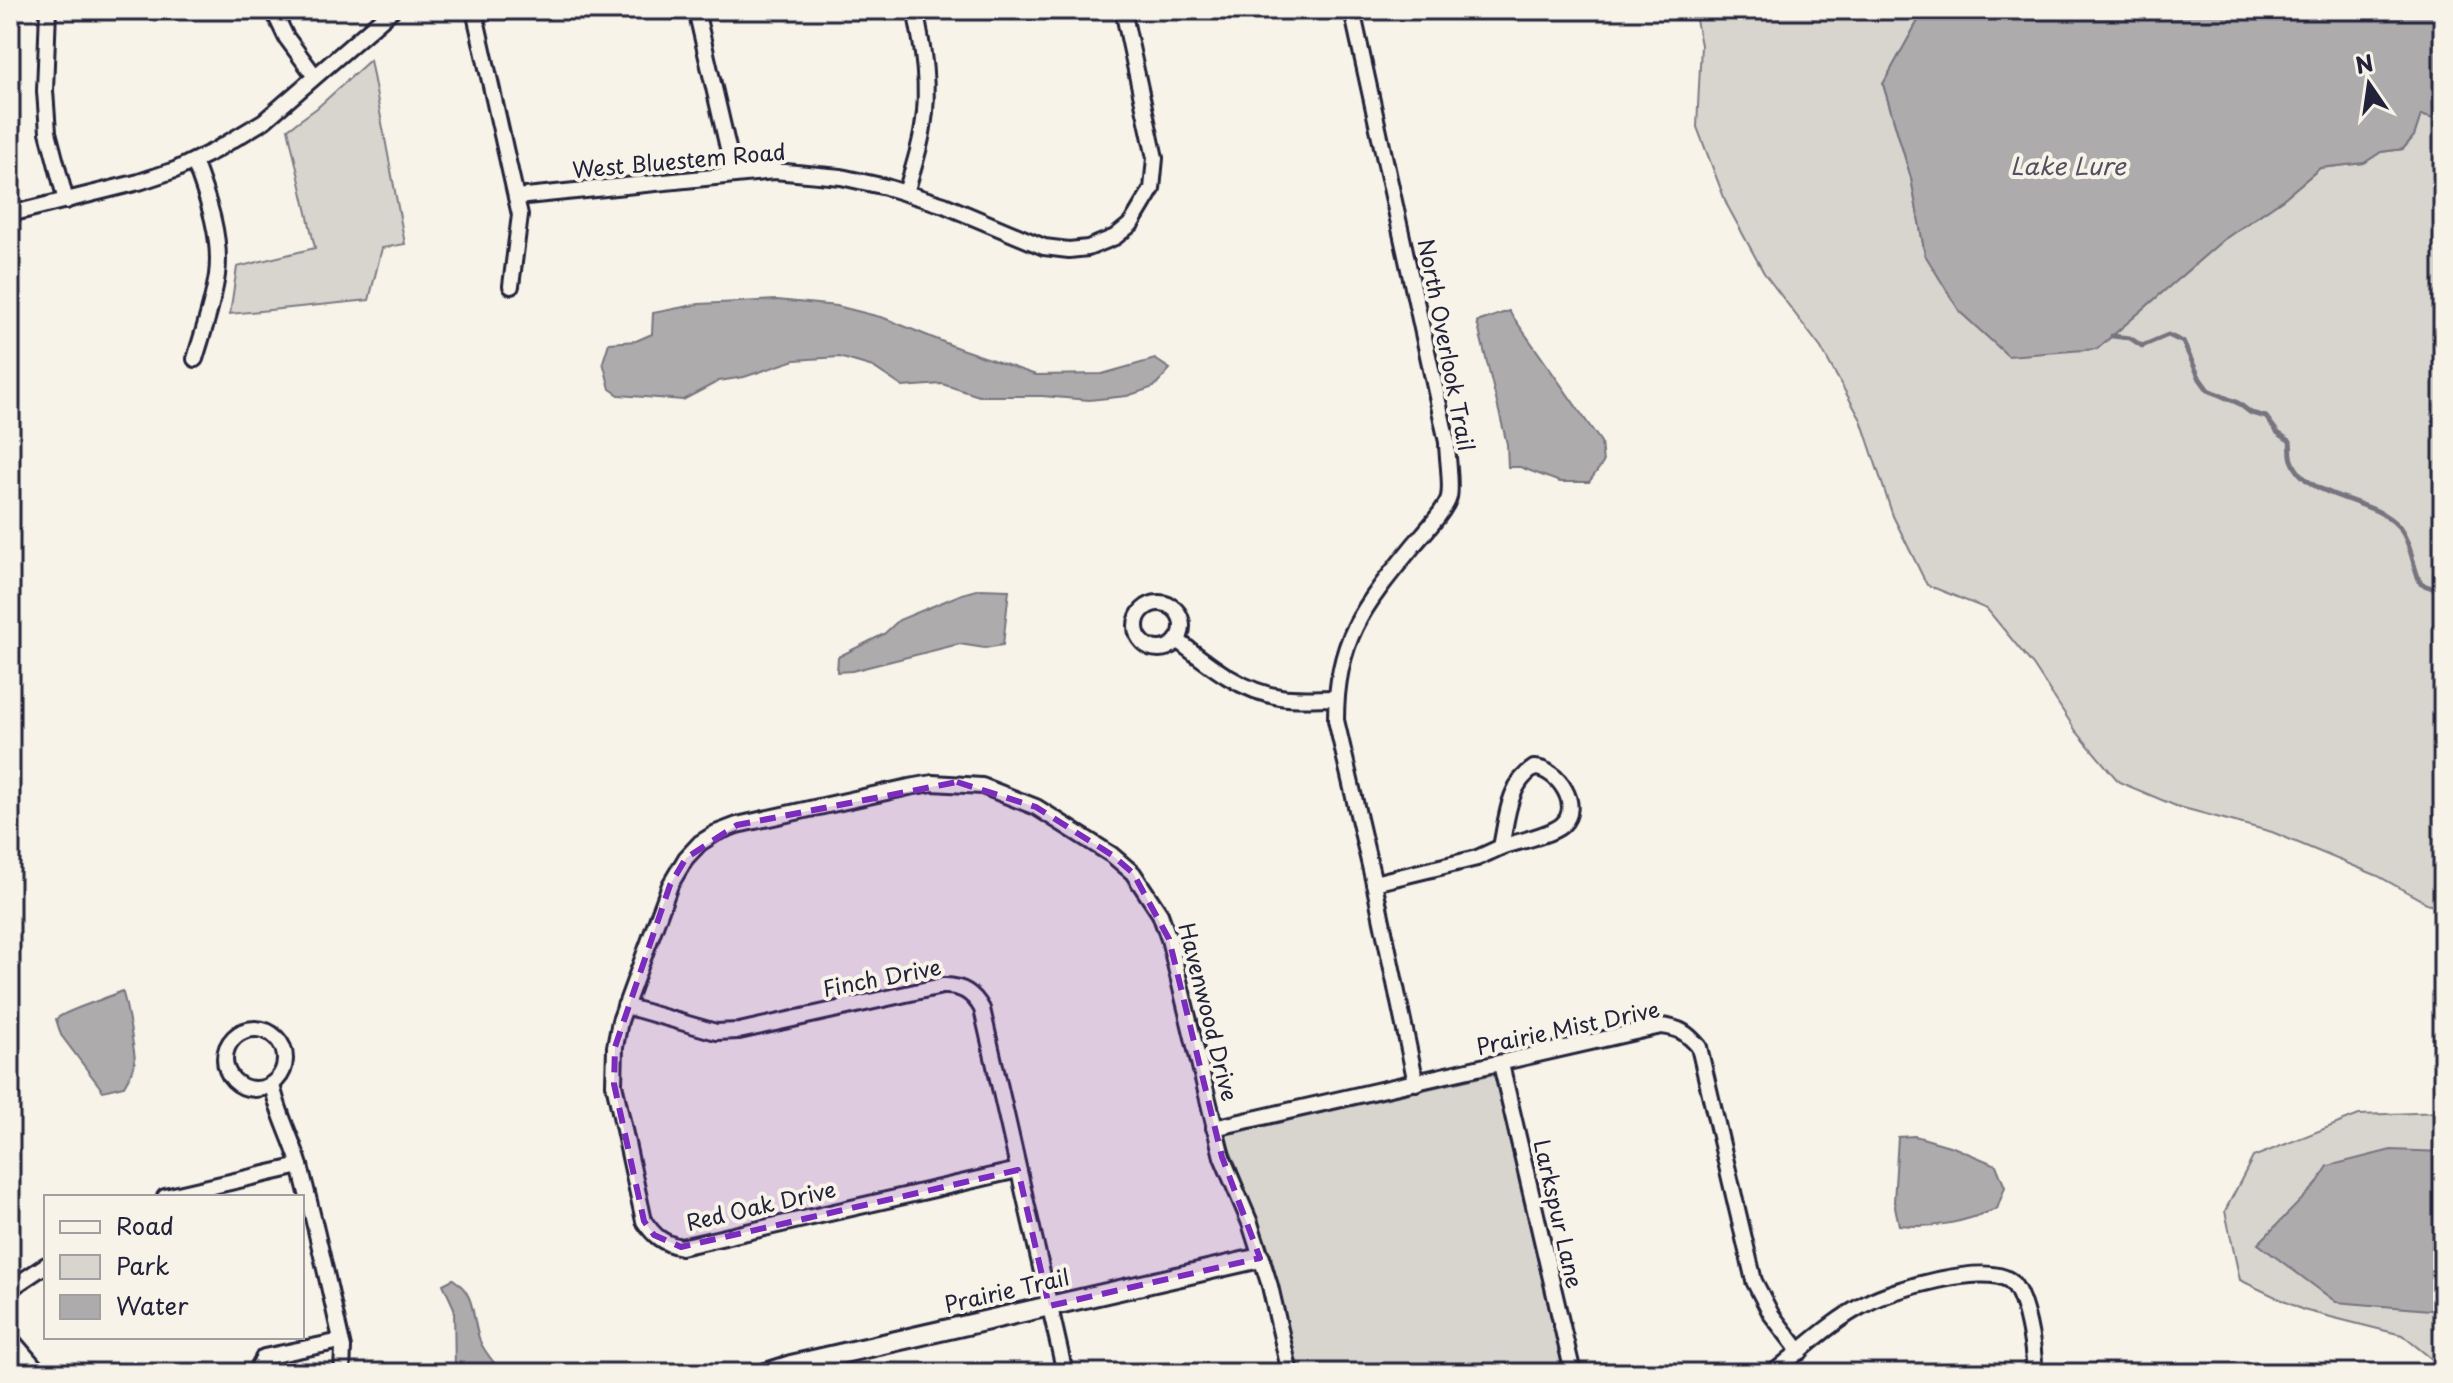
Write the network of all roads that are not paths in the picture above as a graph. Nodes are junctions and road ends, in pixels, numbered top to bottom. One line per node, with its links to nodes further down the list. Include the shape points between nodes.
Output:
1 (48, 10): 14 (street, via 48,132)
2 (273, 10): 9 (street)
3 (392, 10): 9 (street)
4 (474, 10): 13 (street)
5 (696, 10): 11 (street)
6 (915, 10): 12 (street, via 924,51 925,106)
7 (1123, 10): 12 (street, West Bluestem Road, via 1155,158 1152,189 1141,211 1115,237 1088,248 1044,247)
8 (1352, 10): 19 (street, North Overlook Trail, via 1447,442 1449,497 1368,602 1342,654)
9 (314, 75): 10 (street, via 264,121)
10 (194, 161): 14 (street); 17 (street, via 217,246 217,275)
11 (734, 174): 12 (street, West Bluestem Road, via 774,171 841,177); 13 (street, West Bluestem Road)
12 (906, 193)
13 (516, 197): 16 (street, via 520,215)
14 (66, 201): 15 (street)
15 (10, 214)
16 (511, 286)
17 (195, 359)
18 (1177, 640): 19 (street, via 1253,690 1281,698)
19 (1336, 698): 21 (street, North Overlook Trail, via 1336,720)
20 (1501, 847): 20 (street, via 1521,776 1545,768 1558,778 1569,813 1562,825); 21 (street, via 1477,858)
21 (1374, 883): 24 (street, North Overlook Trail)
22 (625, 1006): 26 (street, Havenwood Drive, via 670,885 686,858 716,833 909,787 945,782 982,786 1036,807 1133,873 1160,914 1169,939); 28 (street, Finch Drive, via 704,1029 739,1031 942,986 967,990 982,1009); 28 (street, Red Oak Drive, via 615,1047 614,1084 644,1221 667,1244 681,1247)
23 (1501, 1064): 24 (street, Prairie Mist Drive); 36 (street, Prairie Mist Drive, via 1661,1026 1688,1034 1699,1047 1754,1281); 43 (street, Larkspur Lane)
24 (1416, 1083): 26 (street, Prairie Mist Drive)
25 (272, 1084): 25 (street, via 284,1067 283,1047 270,1032 240,1032 224,1056 229,1075 253,1089); 27 (street)
26 (1214, 1128): 30 (street, Havenwood Drive)
27 (300, 1166): 29 (street); 35 (street)
28 (1018, 1170): 33 (street, Finch Drive)
29 (174, 1195)
30 (1260, 1258): 33 (street, Prairie Trail); 42 (street, Havenwood Drive)
31 (44, 1266): 32 (street)
32 (10, 1289)
33 (1049, 1306): 40 (street, Prairie Trail); 41 (street, Finch Drive)
34 (10, 1338): 37 (street)
35 (341, 1341): 38 (street, via 264,1357); 39 (street)
36 (1800, 1352): 44 (street); 45 (street, via 1842,1318 1891,1293 1971,1274 1998,1276 2020,1293)
37 (40, 1373)
38 (255, 1373)
39 (342, 1373)
40 (766, 1373)
41 (1065, 1373)
42 (1290, 1373)
43 (1573, 1373)
44 (1773, 1373)
45 (2034, 1373)

